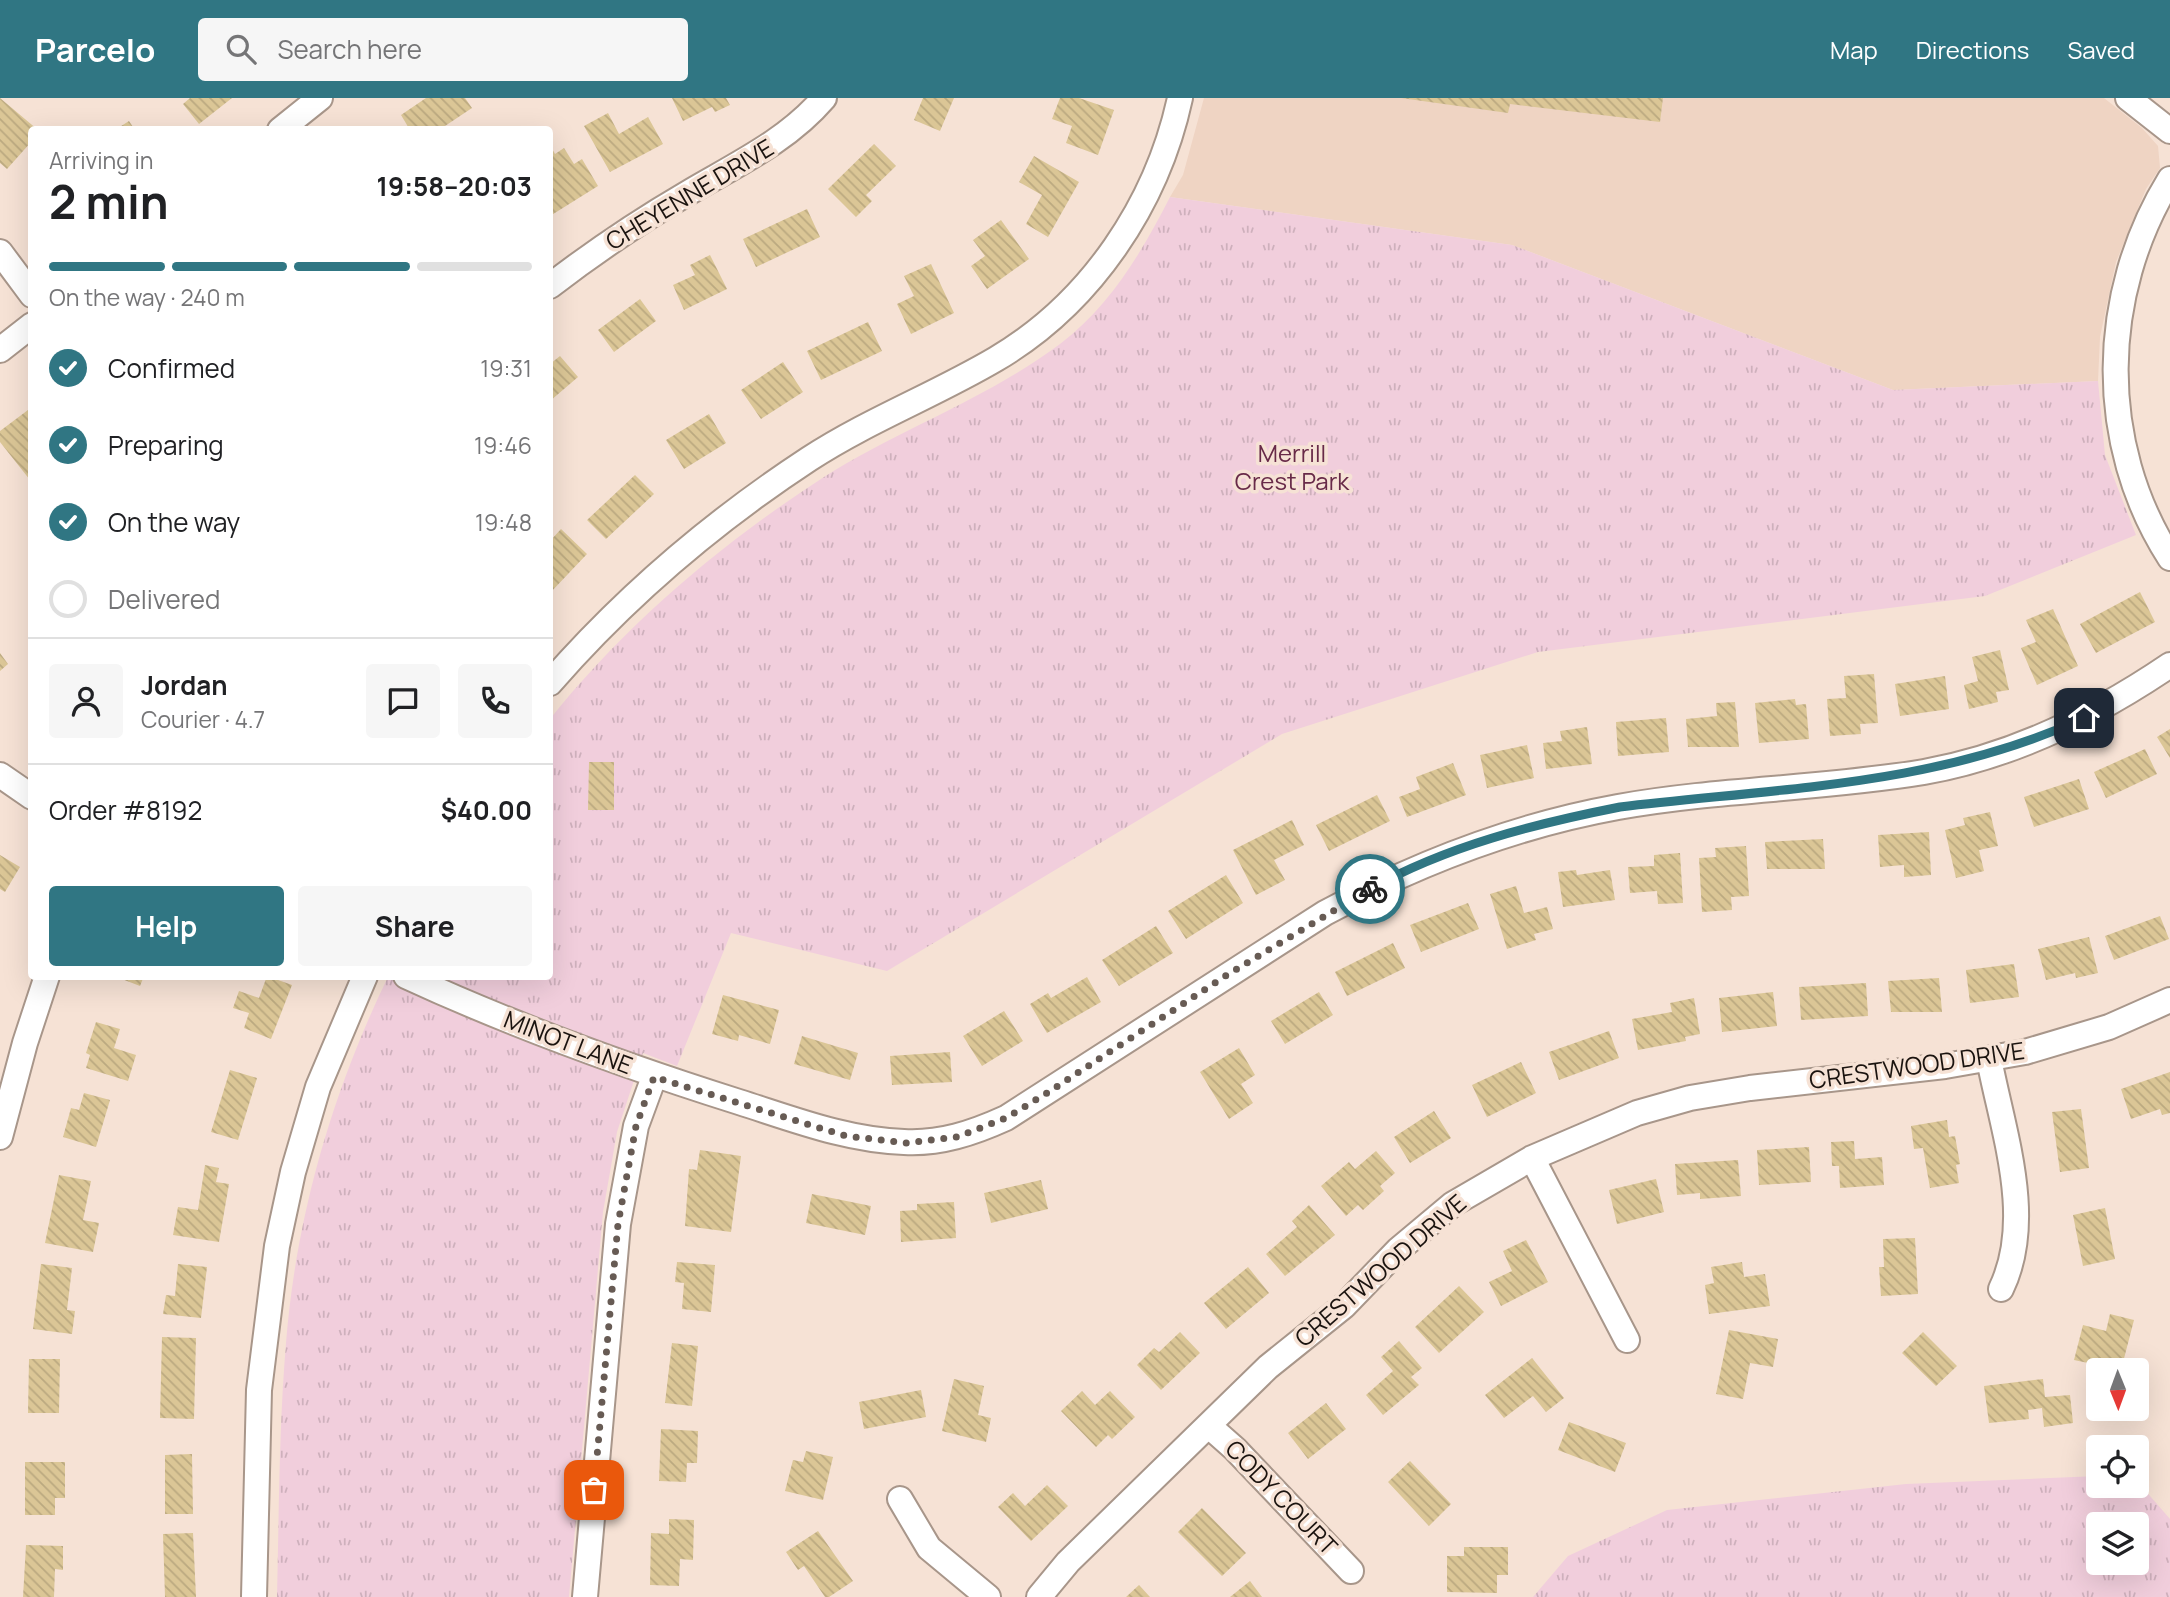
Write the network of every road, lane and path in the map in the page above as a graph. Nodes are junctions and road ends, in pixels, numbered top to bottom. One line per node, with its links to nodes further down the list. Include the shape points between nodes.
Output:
1 (320, 98): 5 (street)
2 (824, 98): 9 (street, CHEYENNE DRIVE, via 779,141 638,223)
3 (1180, 98): 15 (street, via 1162,161 1143,202 1099,270 1066,305 995,359 852,432 718,523 633,596)
4 (2128, 98): 6 (street)
5 (285, 126)
6 (2170, 131)
7 (2170, 179): 13 (street, via 2148,219 2126,281 2114,365 2124,448 2139,500)
8 (0, 253): 10 (street)
9 (553, 284)
10 (28, 290)
11 (28, 328): 12 (street)
12 (0, 350)
13 (2170, 558)
14 (2170, 665): 23 (street, MINOT LANE, via 2084,718 1983,757 1877,778 1620,807 1447,853 1325,913 1006,1118 957,1137 907,1143 846,1136)
15 (553, 680)
16 (0, 775): 17 (street)
17 (28, 794)
18 (46, 980): 24 (street)
19 (363, 980): 31 (street, via 318,1087 277,1247 259,1390)
20 (415, 980): 23 (street, MINOT LANE)
21 (2170, 1000): 22 (street, CRESTWOOD DRIVE, via 2074,1039)
22 (1989, 1059): 25 (street, CRESTWOOD DRIVE, via 1690,1098 1637,1113); 26 (street, via 2018,1224 2015,1253)
23 (654, 1077): 32 (street, via 636,1126 618,1224)
24 (0, 1137)
25 (1531, 1158): 27 (street); 28 (street, CRESTWOOD DRIVE, via 1453,1204 1398,1250 1343,1306 1268,1367)
26 (2001, 1289)
27 (1628, 1339)
28 (1209, 1426): 30 (street, CODY COURT); 34 (street, CRESTWOOD DRIVE, via 1068,1562)
29 (900, 1499): 33 (street, via 929,1548)
30 (1351, 1571)
31 (254, 1597)
32 (585, 1597)
33 (988, 1597)
34 (1039, 1597)

